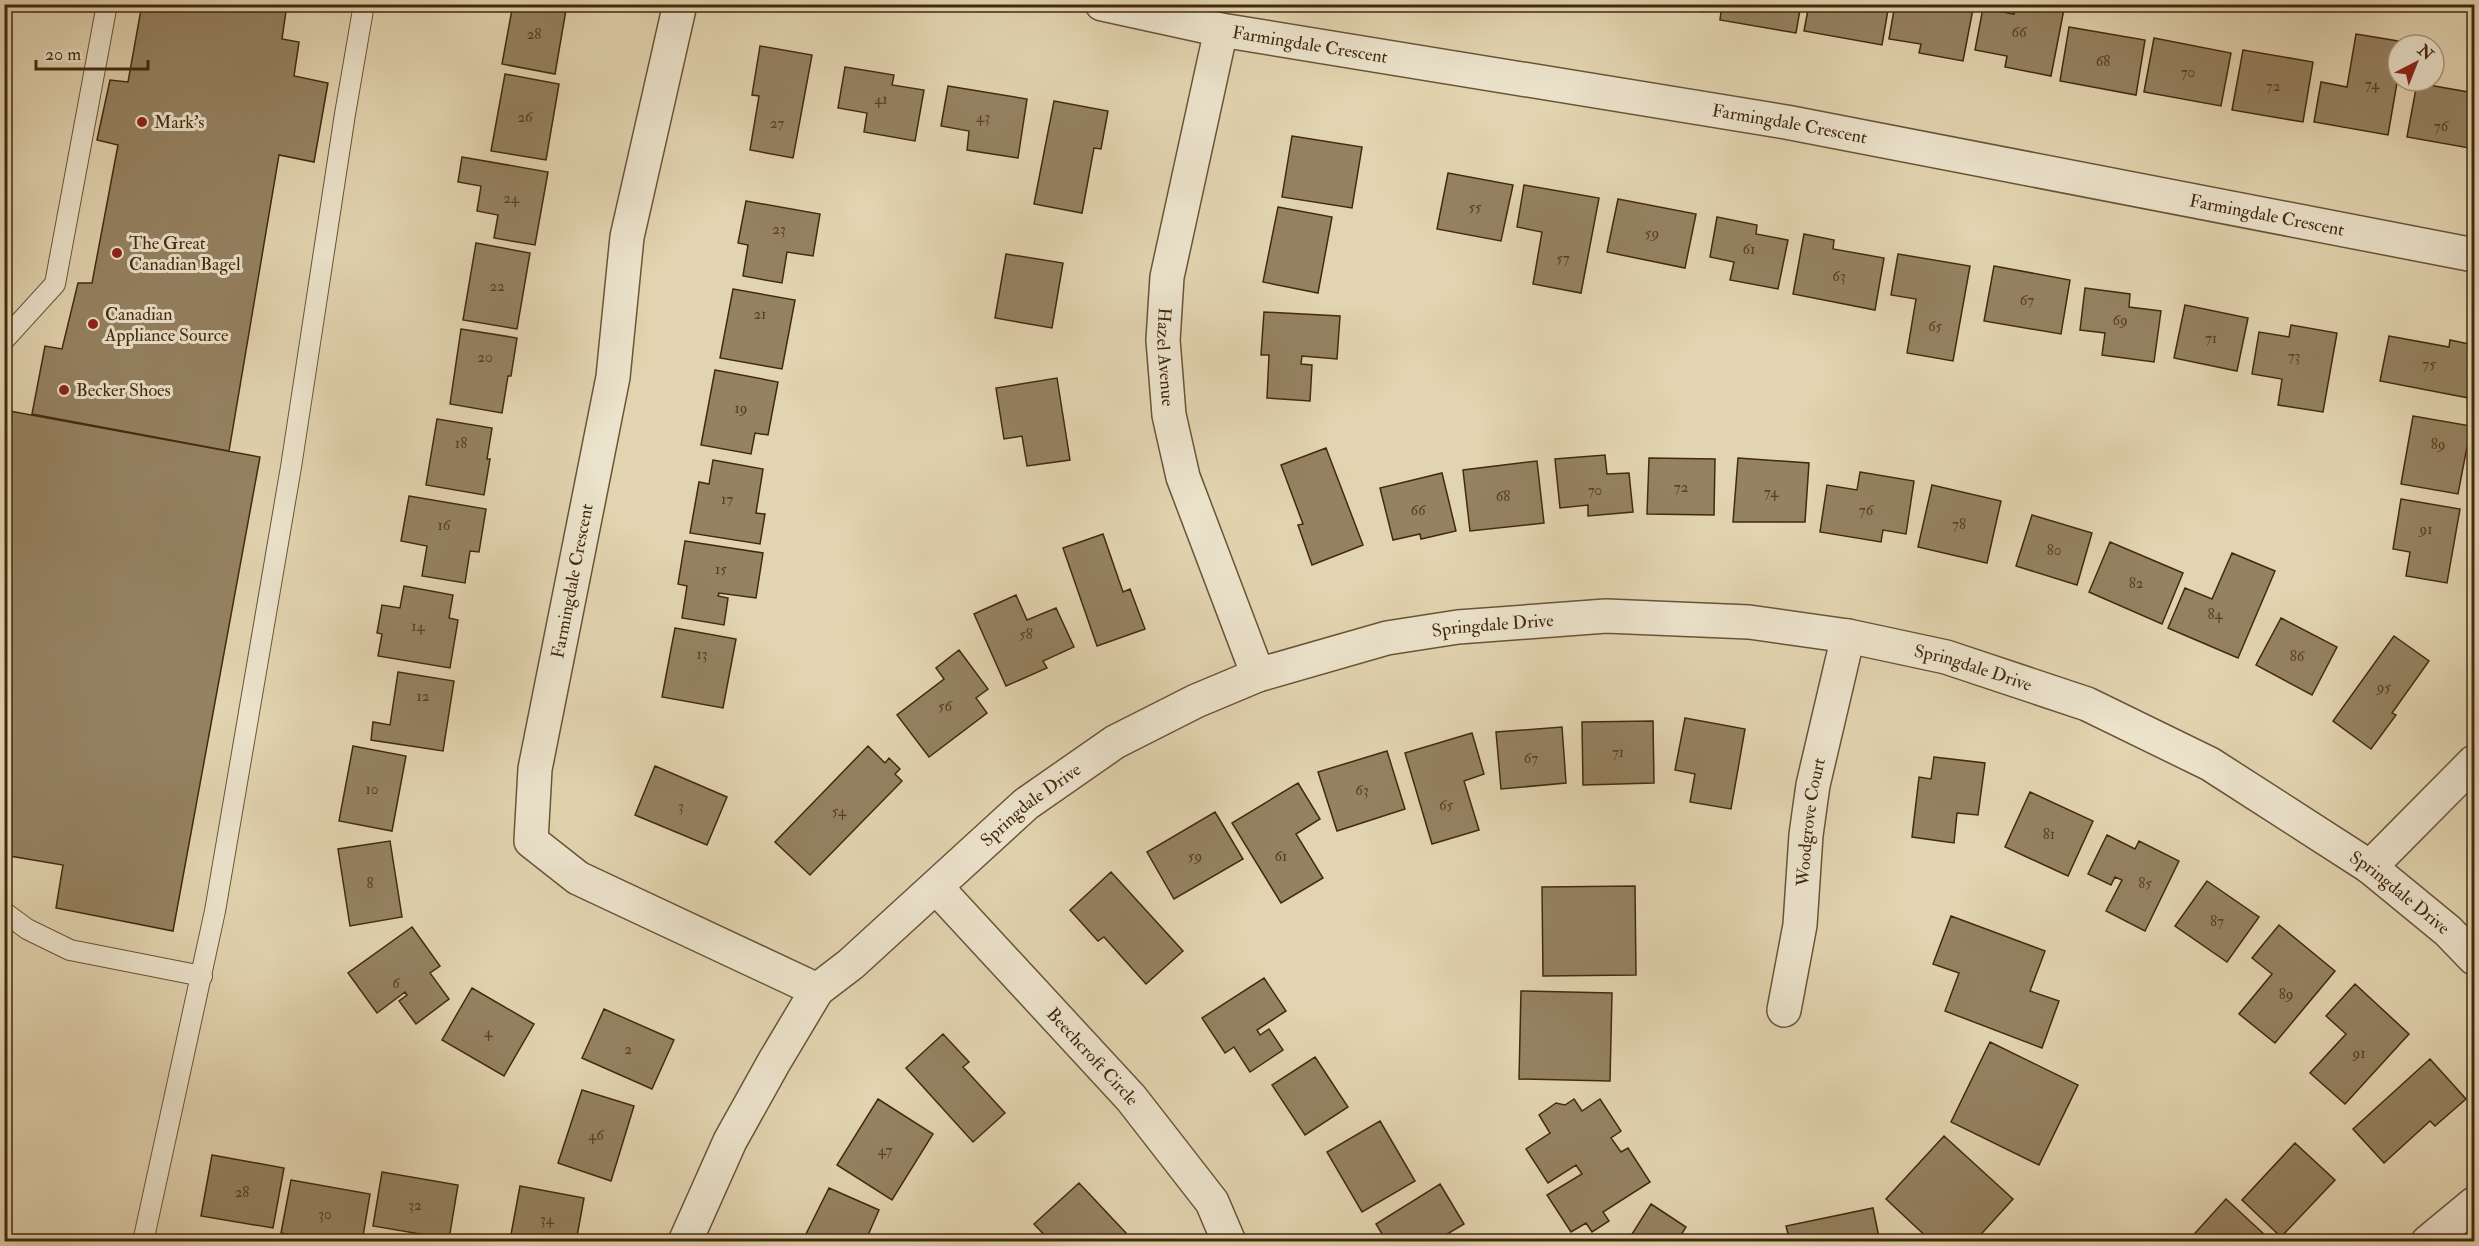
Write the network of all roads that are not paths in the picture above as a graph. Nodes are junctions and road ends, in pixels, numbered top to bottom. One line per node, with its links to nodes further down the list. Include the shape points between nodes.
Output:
1 (107, 4): 7 (lane, via 55,284)
2 (364, 4): 15 (lane, via 291,467)
3 (680, 4): 16 (street, Farmingdale Crescent, via 627,237 613,377 535,769 531,841 578,878)
4 (1102, 4): 5 (street, Farmingdale Crescent)
5 (1221, 30): 6 (street, Farmingdale Crescent, via 1786,122); 9 (street, Hazel Avenue, via 1167,277 1163,340 1169,415 1183,477)
6 (2475, 255)
7 (4, 340)
8 (1848, 636): 9 (street, Springdale Drive, via 1749,622 1606,616 1458,627 1387,639); 11 (street, Springdale Drive, via 1946,657 2087,704 2210,764); 17 (street, Woodgrove Court, via 1813,785 1800,925)
9 (1258, 675): 12 (street, Springdale Drive, via 1196,700 1115,742 1026,804)
10 (2475, 762): 11 (street)
11 (2370, 867): 14 (street, Springdale Drive)
12 (936, 887): 16 (street, Springdale Drive); 21 (street, Beechcroft Circle, via 1131,1098 1212,1202)
13 (4, 912): 15 (lane, via 27,929 69,950)
14 (2475, 958)
15 (202, 976): 19 (lane)
16 (817, 990): 20 (street, Springdale Drive, via 730,1141)
17 (1784, 1010)
18 (2475, 1204): 22 (street)
19 (143, 1242)
20 (685, 1242)
21 (1228, 1242)
22 (2428, 1242)

